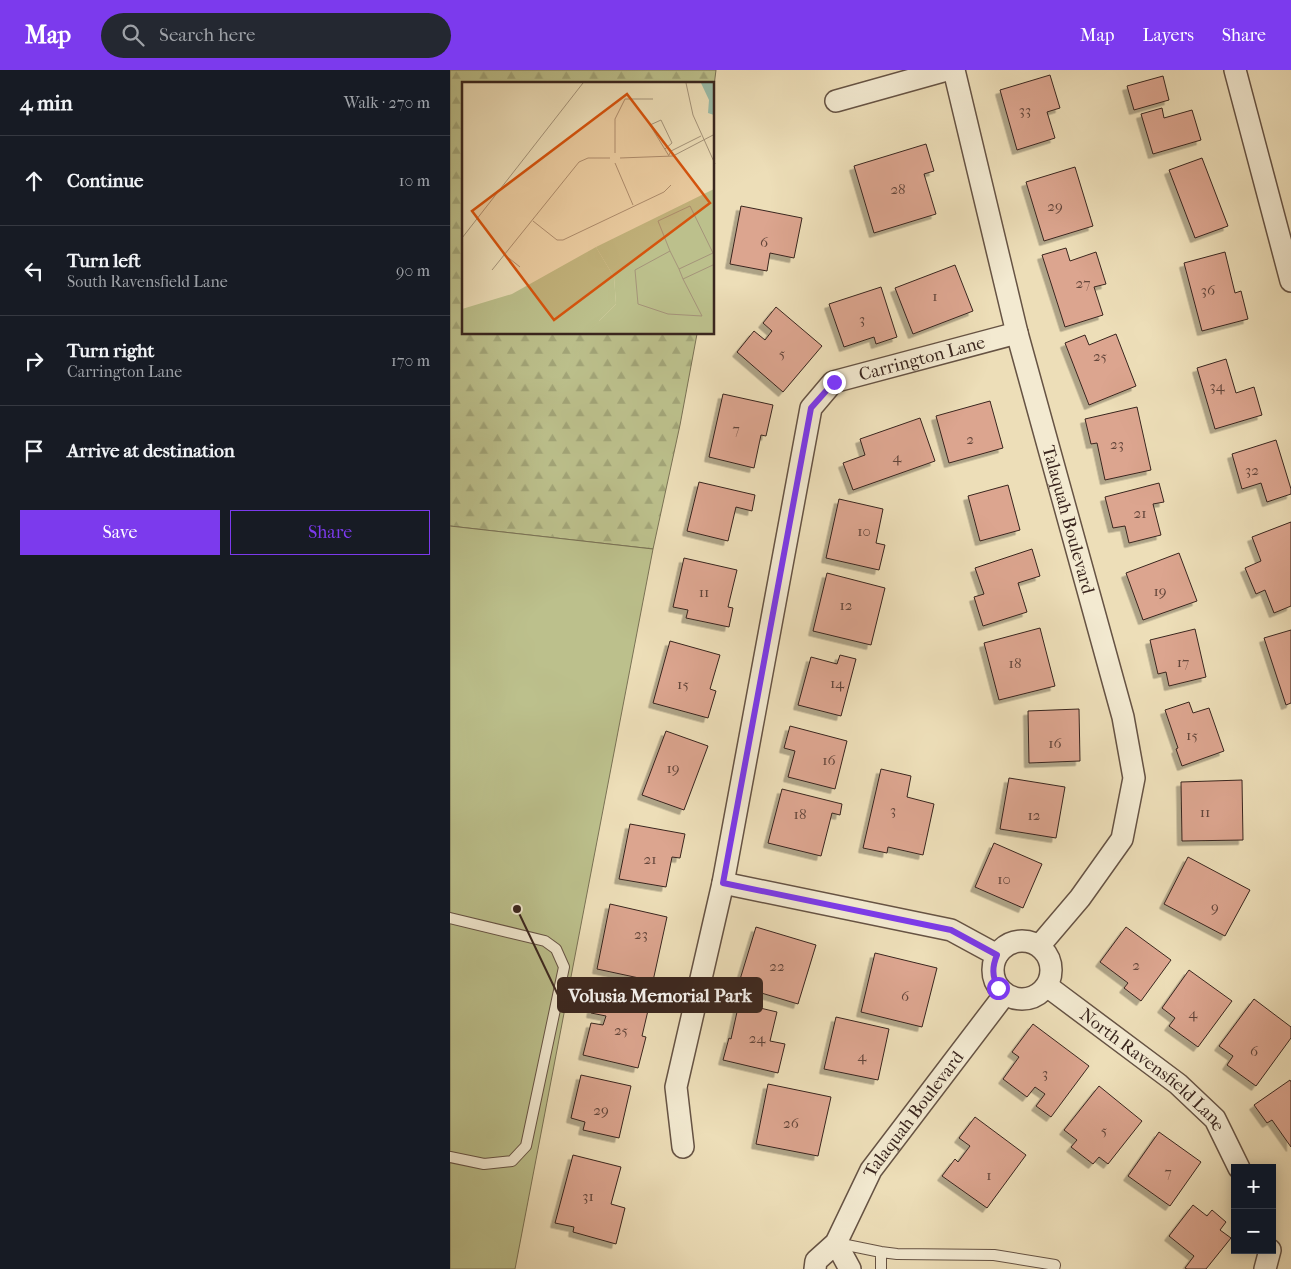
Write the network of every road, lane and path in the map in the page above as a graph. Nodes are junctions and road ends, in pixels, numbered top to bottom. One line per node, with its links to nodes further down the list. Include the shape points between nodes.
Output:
1 (947, 70): 4 (street)
2 (954, 70): 6 (street, Talaquah Boulevard)
3 (1234, 70): 5 (street)
4 (836, 101)
5 (1291, 281)
6 (1017, 332): 7 (street, Carrington Lane, via 834,382 811,408); 9 (street, Talaquah Boulevard, via 1122,717 1134,778 1122,839 1080,898)
7 (723, 883): 10 (street, via 951,930); 13 (street, Carrington Lane, via 676,1087)
8 (450, 918): 14 (lane, via 545,941 556,950 564,967 526,1146 512,1161 484,1164)
9 (1040, 946): 10 (street, via 1030,941 1011,942); 11 (street, via 1046,952 1052,969)
10 (997, 955): 12 (street, via 994,980)
11 (1047, 986): 12 (street, via 1027,999); 15 (street, North Ravensfield Lane, via 1178,1084 1215,1119)
12 (1004, 994): 16 (street, Talaquah Boulevard, via 871,1170)
13 (683, 1147)
14 (450, 1157)
15 (1237, 1164)
16 (836, 1243): 17 (lane); 19 (street, Talaquah Boulevard, via 816,1261); 20 (street)
17 (881, 1252): 21 (lane); 22 (lane, via 994,1255 1055,1265)
18 (1269, 1254): 23 (street)
19 (814, 1269)
20 (850, 1269)
21 (881, 1269)
22 (1054, 1269)
23 (1265, 1269)

